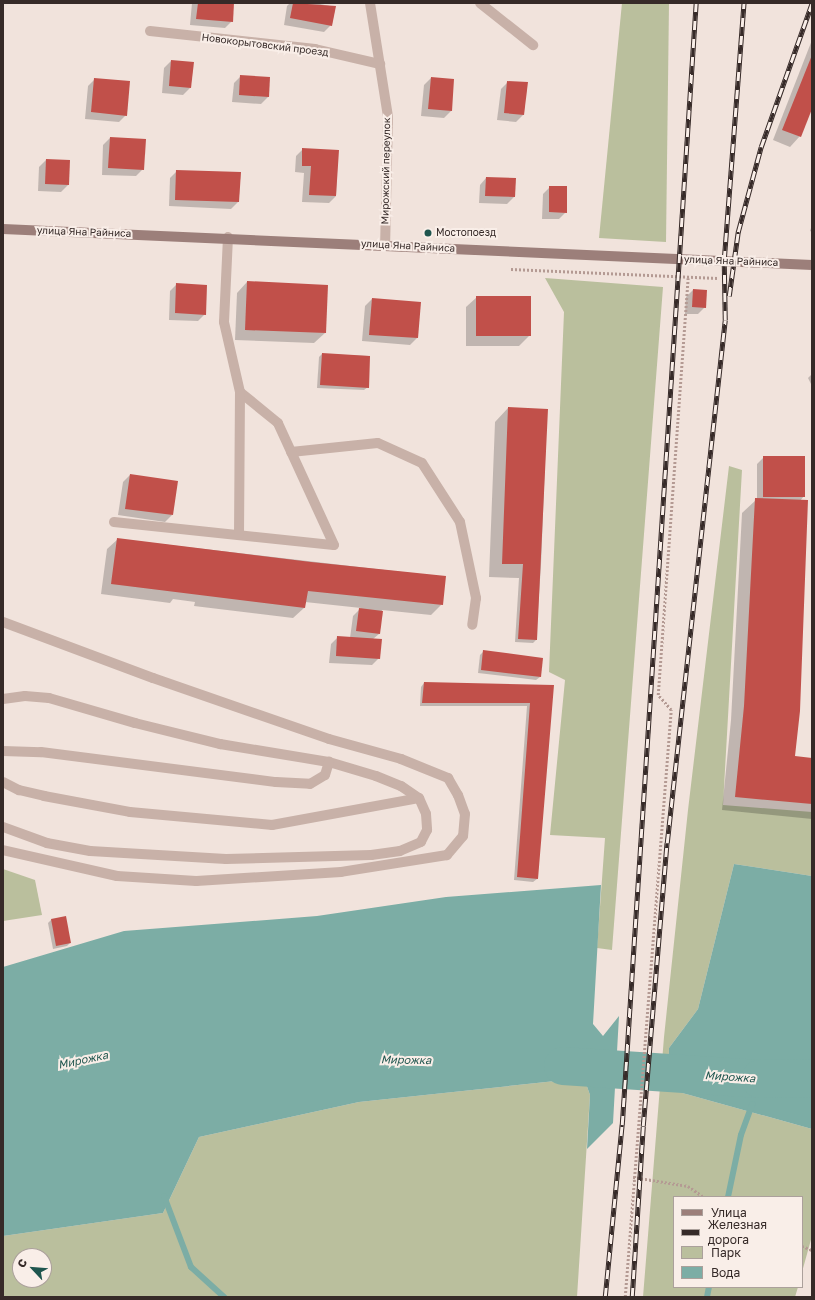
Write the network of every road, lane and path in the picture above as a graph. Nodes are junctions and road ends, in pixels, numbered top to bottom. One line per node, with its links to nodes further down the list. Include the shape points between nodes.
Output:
1 (370, 3): 5 (street, Мирожский переулок)
2 (480, 3): 4 (street)
3 (150, 32): 5 (street, Новокорытовский проезд, via 315,49)
4 (533, 45)
5 (380, 64): 8 (street, Мирожский переулок, via 388,117)
6 (3, 229): 7 (street, улица Яна Райниса)
7 (228, 237): 8 (street, улица Яна Райниса); 11 (street, via 224,322)
8 (385, 245): 9 (street, улица Яна Райниса)
9 (812, 265)
10 (688, 278): 24 (path, via 658,695 671,710)
11 (240, 392): 12 (street, via 278,423); 14 (street)
12 (291, 452): 14 (street, via 334,545); 16 (street, via 378,443 422,463 460,522 476,598)
13 (114, 522): 14 (street)
14 (238, 535)
15 (3, 622): 23 (street, via 160,680 329,739 401,759 448,778 465,814 463,836 447,855 341,872 196,881 117,876)
16 (472, 625)
17 (3, 699): 19 (street, via 26,696 49,698 220,744)
18 (3, 751): 19 (street, via 41,752 276,782 310,784 325,775)
19 (329, 762): 21 (street, via 376,776 401,786)
20 (3, 782): 21 (street, via 19,790 44,796 130,812 272,825)
21 (419, 798): 22 (street, via 427,820 427,830 421,842 400,851 371,855 226,859 90,851 47,843)
22 (3, 827)
23 (3, 850)
24 (633, 1177): 25 (path, via 688,1186); 26 (path)
25 (703, 1196)
26 (625, 1297)

